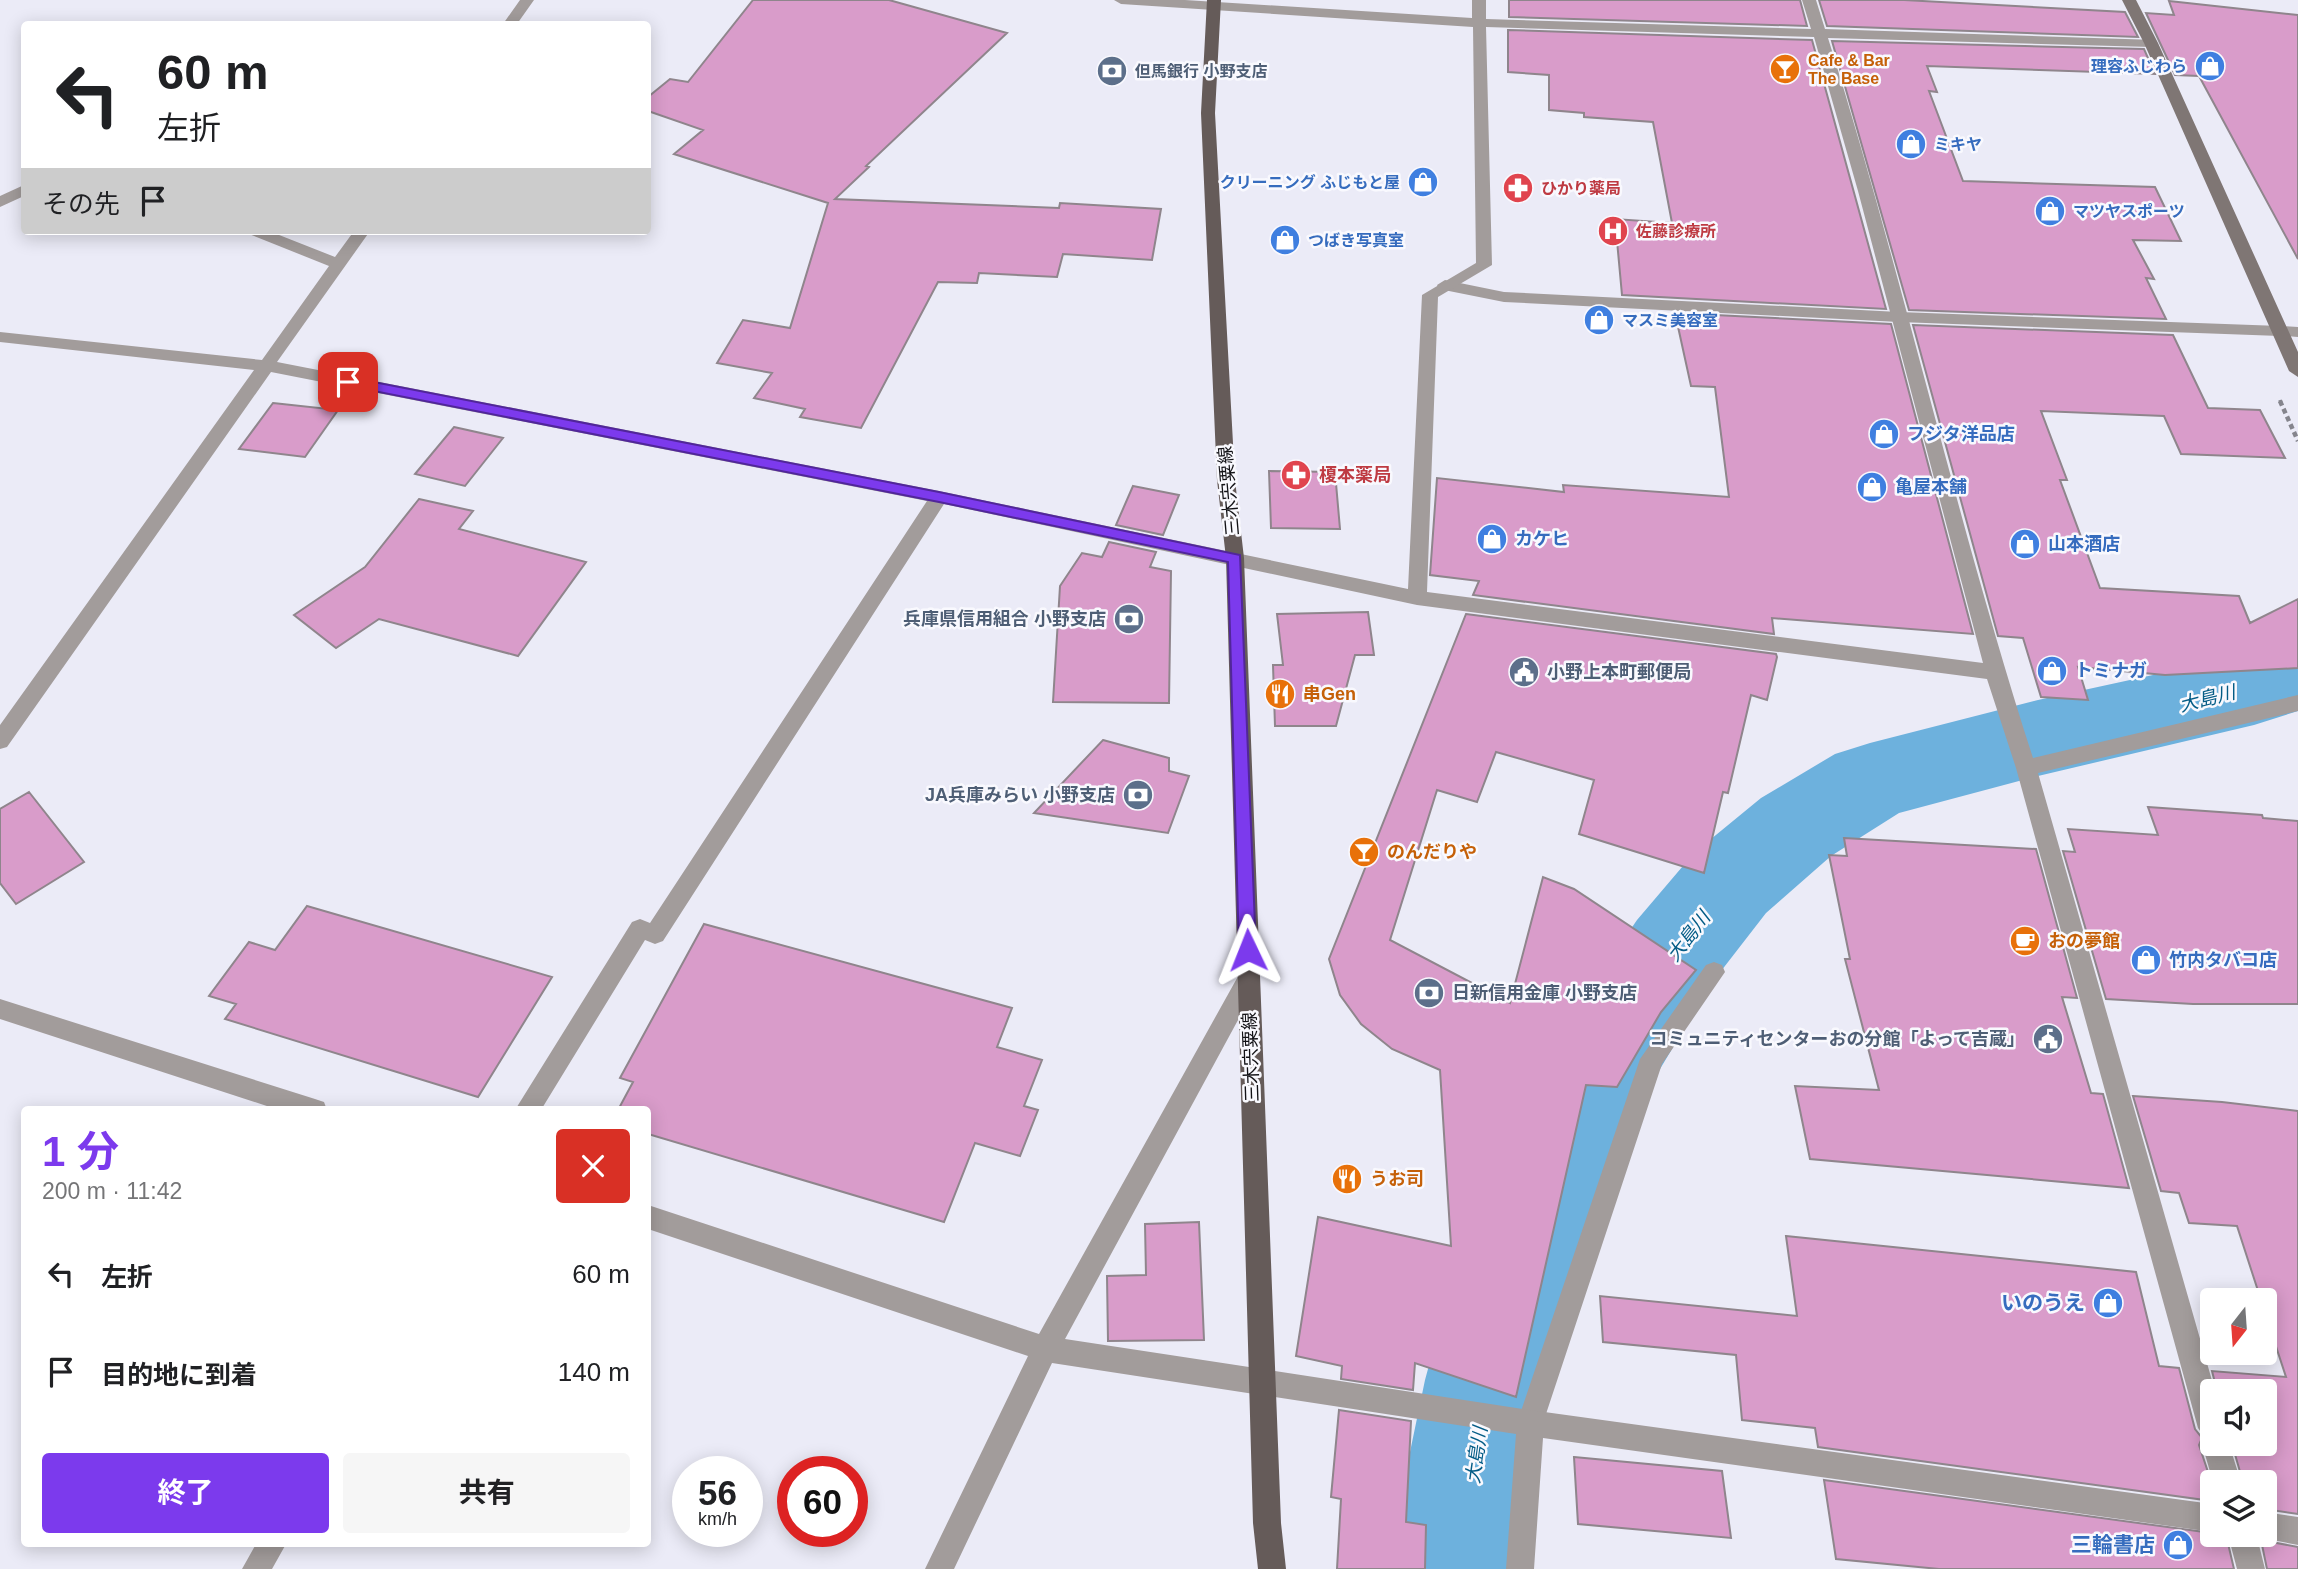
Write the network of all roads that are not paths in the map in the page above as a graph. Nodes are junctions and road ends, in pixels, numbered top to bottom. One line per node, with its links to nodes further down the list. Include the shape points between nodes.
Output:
1 (527, 0): 7 (street)
2 (1121, 0): 6 (street)
3 (1479, 0): 8 (street)
4 (1810, 0): 9 (street)
5 (2129, 0): 10 (street)
6 (1214, 4): 8 (street); 23 (main road, 三木宍粟線, via 1208,113 1226,480)
7 (511, 21)
8 (1481, 23): 9 (street); 16 (street, via 1484,265)
9 (1820, 32): 10 (street); 17 (street)
10 (2151, 43): 18 (street)
11 (21, 192): 12 (street)
12 (0, 202)
13 (265, 235): 15 (street)
14 (359, 235): 15 (street)
15 (339, 264): 20 (street)
16 (1445, 285): 17 (street, via 1504,297); 24 (street, via 1430,295)
17 (1899, 317): 18 (street); 25 (street)
18 (2289, 332): 21 (street)
19 (0, 337): 20 (street)
20 (267, 366): 22 (street); 27 (street)
21 (2298, 371)
22 (939, 497): 23 (street); 33 (street, via 655,934 640,929)
23 (1235, 558): 24 (street); 30 (main road, 三木宍粟線)
24 (1417, 598): 25 (street)
25 (1994, 672): 28 (street)
26 (2298, 703): 28 (street)
27 (0, 741)
28 (2026, 768): 37 (street)
29 (1714, 972): 38 (street, via 1653,1059)
30 (1248, 978): 35 (street); 36 (main road, 三木宍粟線)
31 (0, 1009): 32 (street)
32 (303, 1106)
33 (529, 1106)
34 (651, 1218): 35 (street)
35 (1045, 1349): 36 (street); 45 (street)
36 (1262, 1382): 38 (street); 46 (main road, 三木宍粟線)
37 (2200, 1386)
38 (1530, 1423): 39 (street); 47 (street)
39 (2200, 1516)
40 (2277, 1528): 41 (street)
41 (2298, 1531)
42 (270, 1547): 44 (street)
43 (2245, 1547): 48 (street)
44 (256, 1569)
45 (939, 1569)
46 (1272, 1569)
47 (1520, 1569)
48 (2251, 1569)

